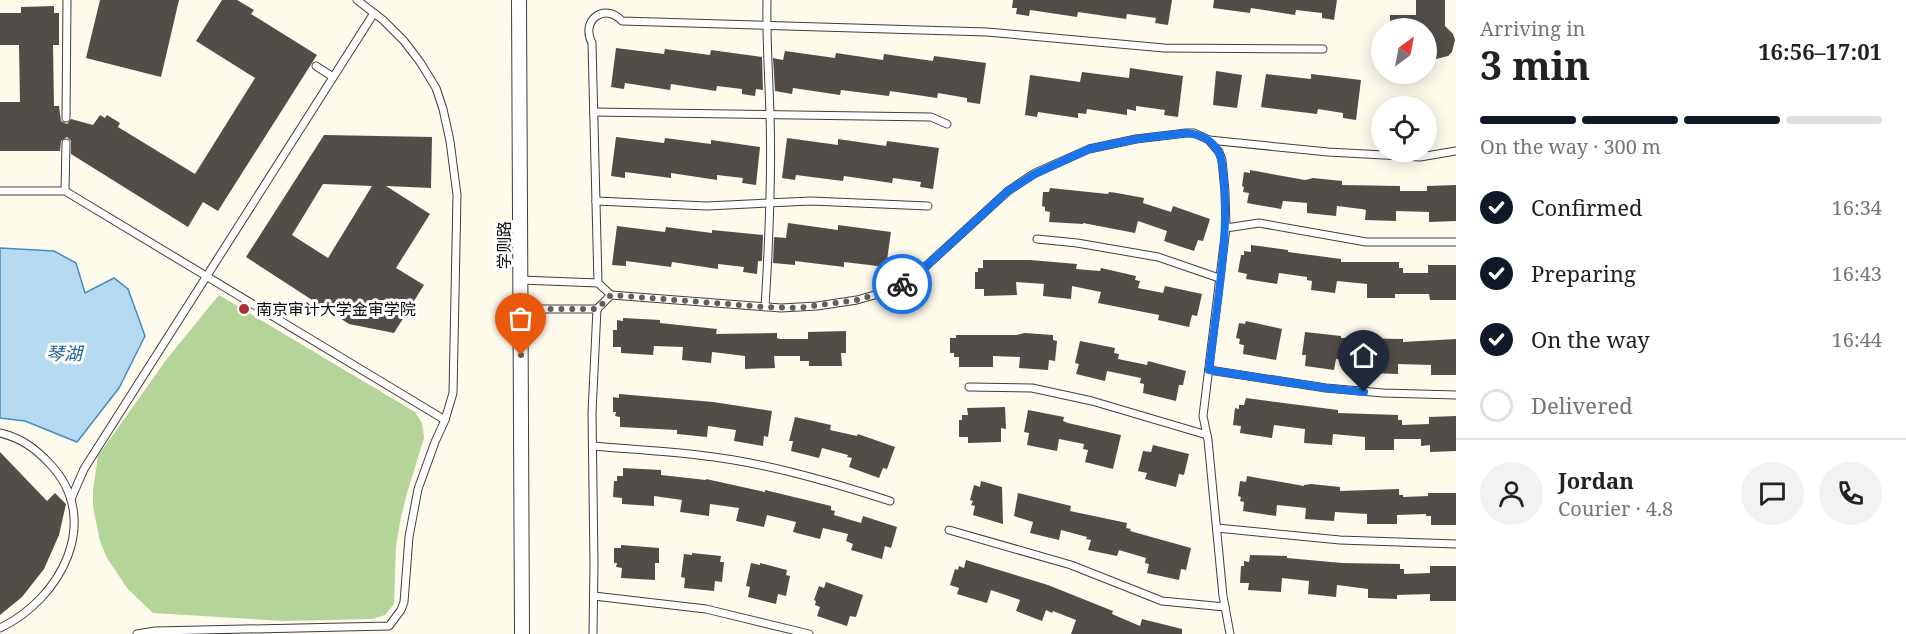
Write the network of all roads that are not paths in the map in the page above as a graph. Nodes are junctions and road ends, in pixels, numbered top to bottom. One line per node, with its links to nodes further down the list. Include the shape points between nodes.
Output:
1 (67, 0): 12 (lane)
2 (357, 0): 5 (lane)
3 (519, 0): 27 (street, 学则路)
4 (767, 0): 6 (lane)
5 (374, 13): 9 (lane); 36 (lane, via 404,41 436,88 450,141 457,207 453,393)
6 (766, 26): 7 (lane, via 987,32 1164,48); 10 (lane, via 622,21 608,12 596,16 588,31 592,43); 11 (lane)
7 (1323, 49)
8 (316, 66): 9 (lane)
9 (333, 77): 25 (lane)
10 (594, 112): 11 (lane); 19 (lane)
11 (770, 115): 13 (lane, via 931,117); 20 (lane)
12 (66, 118)
13 (947, 124)
14 (1209, 140): 16 (lane, via 1420,157); 22 (lane, via 1222,160); 30 (lane, via 1186,133 1089,149 1015,186 912,279 895,288 857,300 816,306)
15 (66, 143): 18 (lane)
16 (1456, 151)
17 (0, 191): 18 (lane)
18 (65, 191): 25 (lane)
19 (596, 201): 20 (lane, via 707,206); 28 (lane)
20 (771, 203): 21 (lane); 30 (lane)
21 (928, 206)
22 (1226, 228): 24 (lane, via 1258,223 1366,242); 26 (lane)
23 (1038, 239): 26 (lane, via 1158,257)
24 (1456, 242)
25 (206, 276): 36 (lane); 40 (lane, via 84,469)
26 (1219, 278): 33 (lane)
27 (521, 280): 28 (lane); 31 (street, 学则路)
28 (598, 283): 29 (lane)
29 (611, 295): 30 (lane); 32 (lane)
30 (765, 307)
31 (521, 309): 32 (lane); 49 (street, 学则路)
32 (597, 309): 39 (lane)
33 (1209, 370): 35 (lane, via 1326,388); 38 (lane, via 1203,416)
34 (969, 387): 38 (lane, via 1032,388 1092,401)
35 (1456, 395)
36 (445, 420): 48 (lane, via 426,465 415,506 404,602 389,626)
37 (0, 433): 40 (lane, via 35,449 60,474)
38 (1207, 435): 42 (lane)
39 (592, 446): 41 (lane, via 700,455 757,465); 45 (lane)
40 (71, 499): 47 (lane, via 75,525 63,568 36,603)
41 (890, 501)
42 (1217, 528): 44 (lane, via 1340,540); 46 (lane)
43 (950, 530): 46 (lane, via 1071,565 1162,601)
44 (1456, 544)
45 (594, 596): 50 (lane); 51 (lane, via 706,609)
46 (1225, 607): 52 (lane)
47 (0, 628)
48 (137, 634)
49 (522, 634)
50 (593, 634)
51 (808, 634)
52 (1230, 634)

